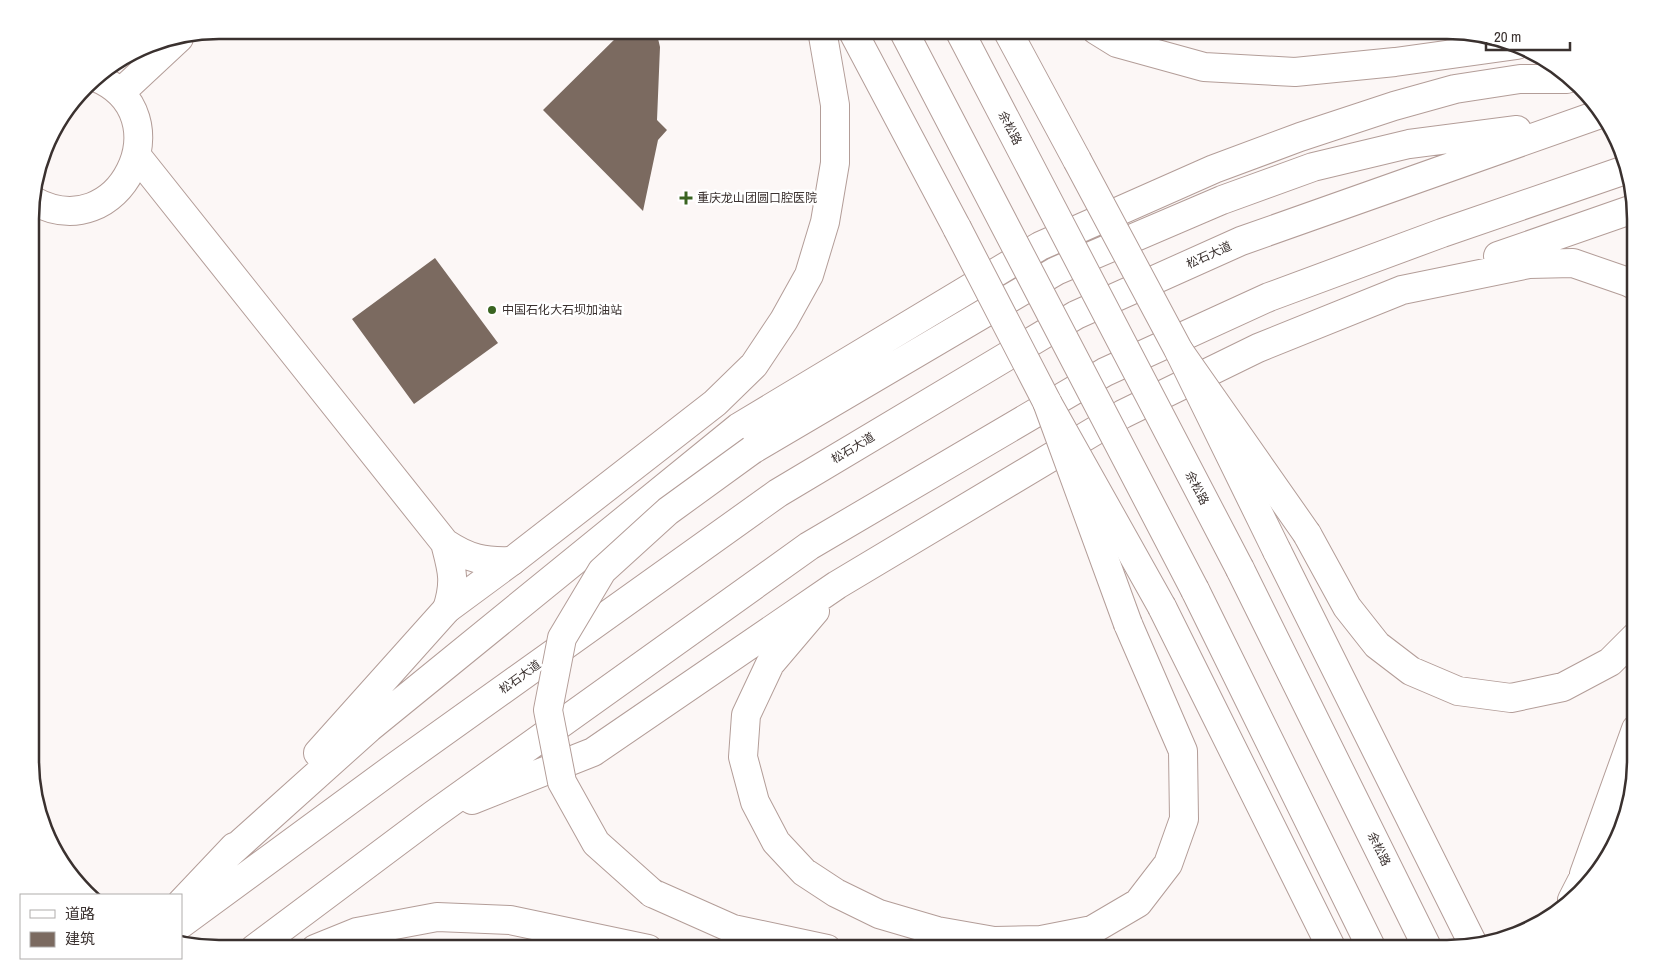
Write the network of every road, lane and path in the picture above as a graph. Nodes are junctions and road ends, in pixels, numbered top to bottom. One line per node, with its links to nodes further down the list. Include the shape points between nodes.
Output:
1 (824, 39): 23 (main road, via 835,105 835,164 825,222 809,275 784,320 754,366 715,403)
2 (857, 39): 21 (main road, bridge)
3 (908, 39): 41 (main road, bridge, via 1195,590)
4 (964, 39): 42 (main road, 余松路, bridge, via 1240,569)
5 (1012, 39): 20 (main road, bridge)
6 (1111, 39): 8 (main road, via 1204,67 1295,72)
7 (170, 46): 11 (main road)
8 (1502, 47)
9 (1561, 79): 30 (main road, via 1520,79 1455,89 1394,106 1214,169 1040,246 739,426 369,728)
10 (104, 80): 11 (main road)
11 (120, 93): 14 (main road, via 134,112 138,132)
12 (1595, 116): 13 (main road, 松石大道)
13 (1573, 123): 34 (main road, 松石大道, via 1240,241 1076,316 778,492); 39 (main road, bridge, via 1409,144 1313,167 1222,200 1056,272 752,450 668,511 602,571 562,638 548,710 562,782 596,843 652,893 733,930)
14 (137, 156): 16 (main road, via 128,178 112,196 91,207 68,211); 22 (main road)
15 (1621, 171): 29 (main road, via 1269,297 1105,372 810,546)
16 (39, 204)
17 (1627, 211): 19 (main road)
18 (1627, 282): 19 (main road, via 1573,263 1529,264)
19 (1402, 290): 24 (main road, via 1258,348 1123,414)
20 (1180, 351): 26 (main road, bridge, via 1307,534 1347,607 1377,645 1411,671 1458,691 1511,698 1563,687 1610,662); 35 (main road, bridge)
21 (1047, 402): 24 (main road, bridge, via 1128,624 1183,751 1184,819 1168,864 1138,903 1092,930 1041,940 994,940 937,931 878,914 836,894 804,872 776,842 755,802 743,757 746,715 770,664); 40 (main road, bridge, via 1162,607)
22 (445, 543): 23 (main road, via 473,558 491,562); 25 (main road, via 454,577)
23 (512, 560): 25 (main road)
24 (837, 585): 29 (main road, via 593,752)
25 (447, 609): 30 (main road)
26 (1627, 645)
27 (1627, 754): 31 (main road)
28 (1620, 809): 31 (main road)
29 (433, 815): 36 (main road)
30 (222, 860): 33 (main road)
31 (1584, 874): 32 (main road)
32 (1581, 881)
33 (182, 902)
34 (182, 923)
35 (1470, 939)
36 (266, 940)
37 (338, 940): 38 (main road, via 357,932 437,917 510,920)
38 (605, 940)
39 (782, 940)
40 (1328, 940)
41 (1368, 940)
42 (1424, 940)

